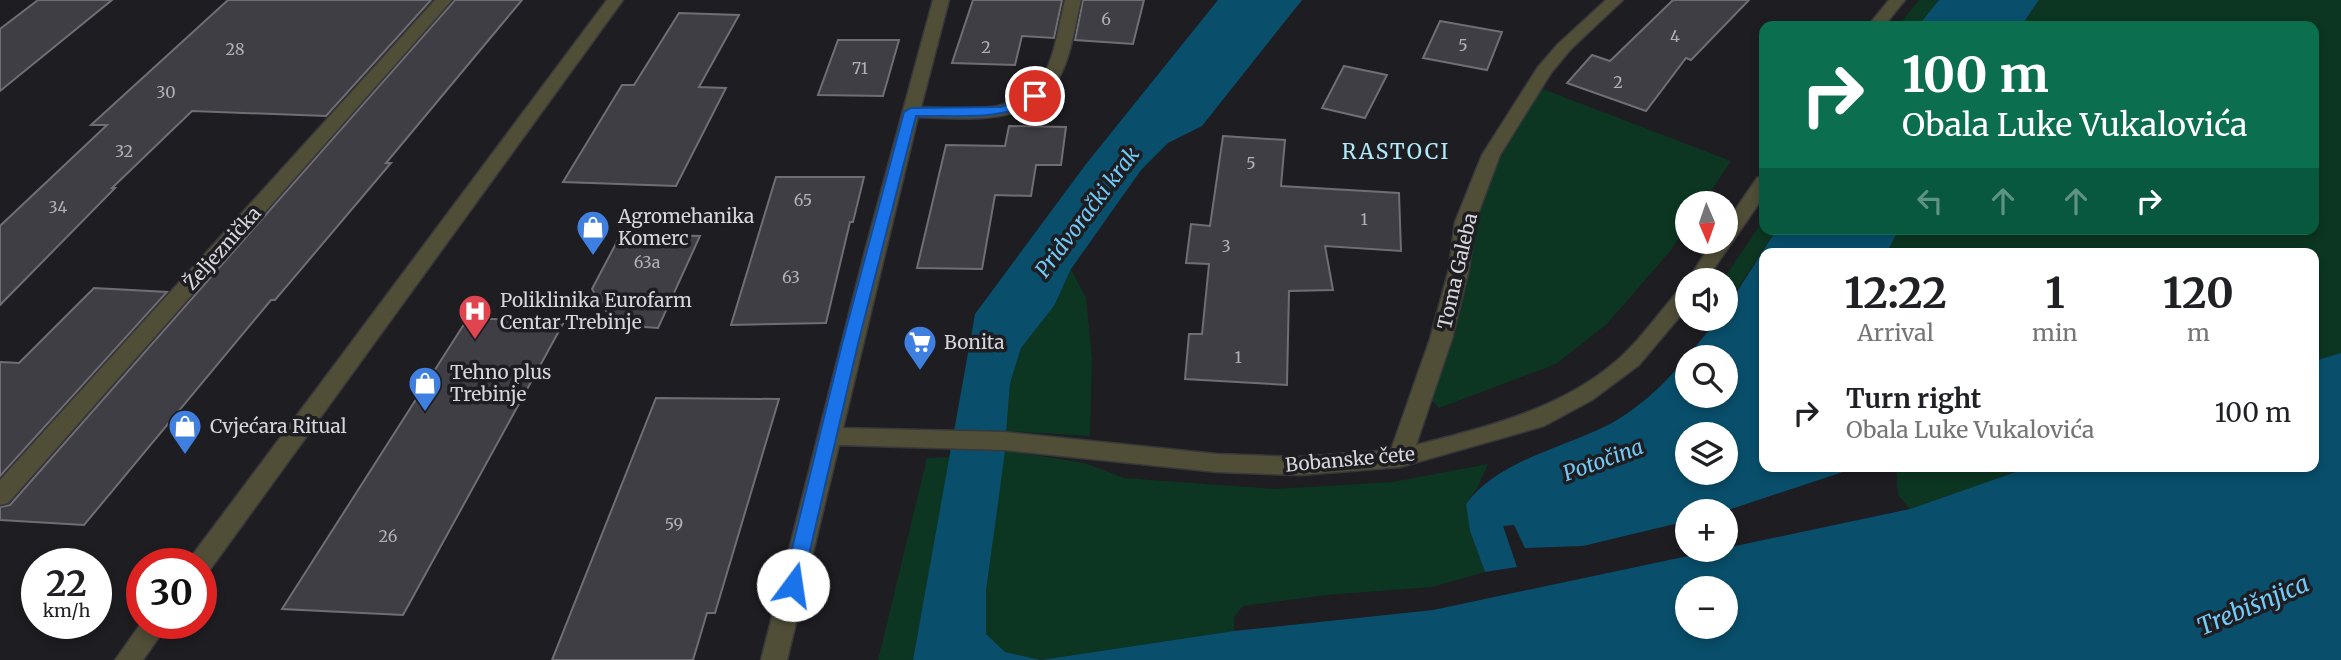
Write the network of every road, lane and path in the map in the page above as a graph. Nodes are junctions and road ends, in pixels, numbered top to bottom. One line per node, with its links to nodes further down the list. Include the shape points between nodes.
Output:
1 (444, 0): 14 (street, Željeznička)
2 (615, 0): 15 (street)
3 (941, 0): 8 (street)
4 (1073, 0): 8 (street, via 1051,79 1035,96 1001,111)
5 (1615, 0): 13 (street, Toma Galeba, via 1544,71 1491,155 1465,222 1459,269 1441,339)
6 (1897, 0): 7 (street)
7 (1880, 21)
8 (911, 112): 12 (street)
9 (1759, 189): 10 (street)
10 (1738, 219)
11 (1675, 308): 13 (street, Bobanske čete, via 1631,360 1584,394 1536,420)
12 (830, 436): 13 (street, Bobanske čete, via 1004,441 1231,464 1300,466); 18 (street)
13 (1400, 458)
14 (0, 496)
15 (212, 548)
16 (144, 639): 17 (street)
17 (128, 660)
18 (774, 660)

